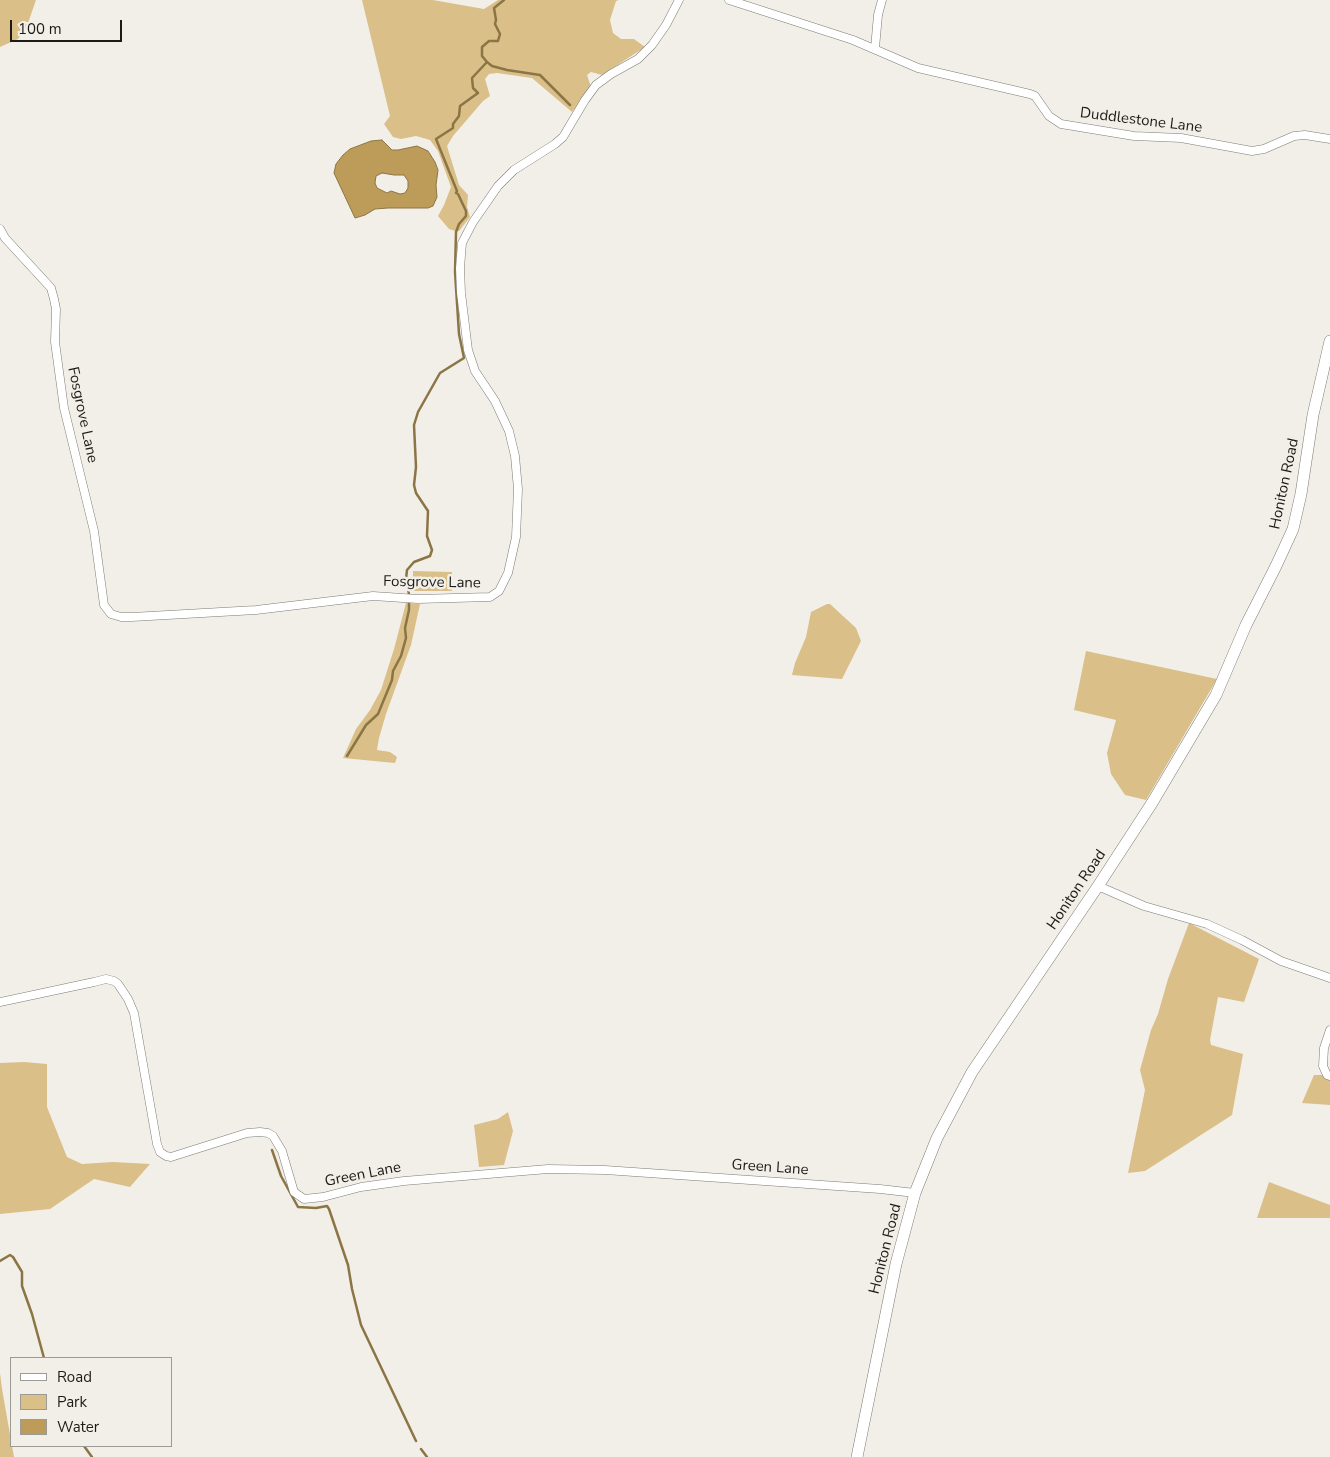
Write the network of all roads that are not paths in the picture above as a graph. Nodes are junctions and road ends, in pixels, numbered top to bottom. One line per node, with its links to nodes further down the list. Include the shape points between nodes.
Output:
1 (679, 0): 6 (street, Fosgrove Lane, via 652,45 638,59 596,85 563,136 514,170 498,186 462,243 461,293 468,350 475,371 495,401 509,431 518,489 516,537 508,573 499,591 490,597 418,599 373,596 256,610 132,617 111,614 104,605 94,531 64,408 55,342 56,308 51,288)
2 (730, 0): 4 (street)
3 (882, 0): 4 (street)
4 (875, 48): 5 (street, Duddlestone Lane, via 918,68 1030,94 1055,121 1083,129 1181,138 1252,151 1294,136)
5 (1330, 139)
6 (0, 229)
7 (1330, 341): 8 (main road, Honiton Road, via 1313,415 1297,512 1286,545 1216,695)
8 (1098, 886): 9 (street, via 1144,906 1207,924 1281,961); 13 (main road, Honiton Road, via 972,1072 937,1138)
9 (1330, 978)
10 (0, 1002): 13 (street, Green Lane, via 114,980 134,1013 160,1152 171,1157 247,1133 268,1133 274,1136 282,1151 294,1192 304,1200 404,1181 548,1169 605,1170)
11 (1330, 1030): 12 (street, via 1323,1066)
12 (1330, 1076)
13 (915, 1194): 14 (main road, Honiton Road, via 896,1264)
14 (857, 1457)

